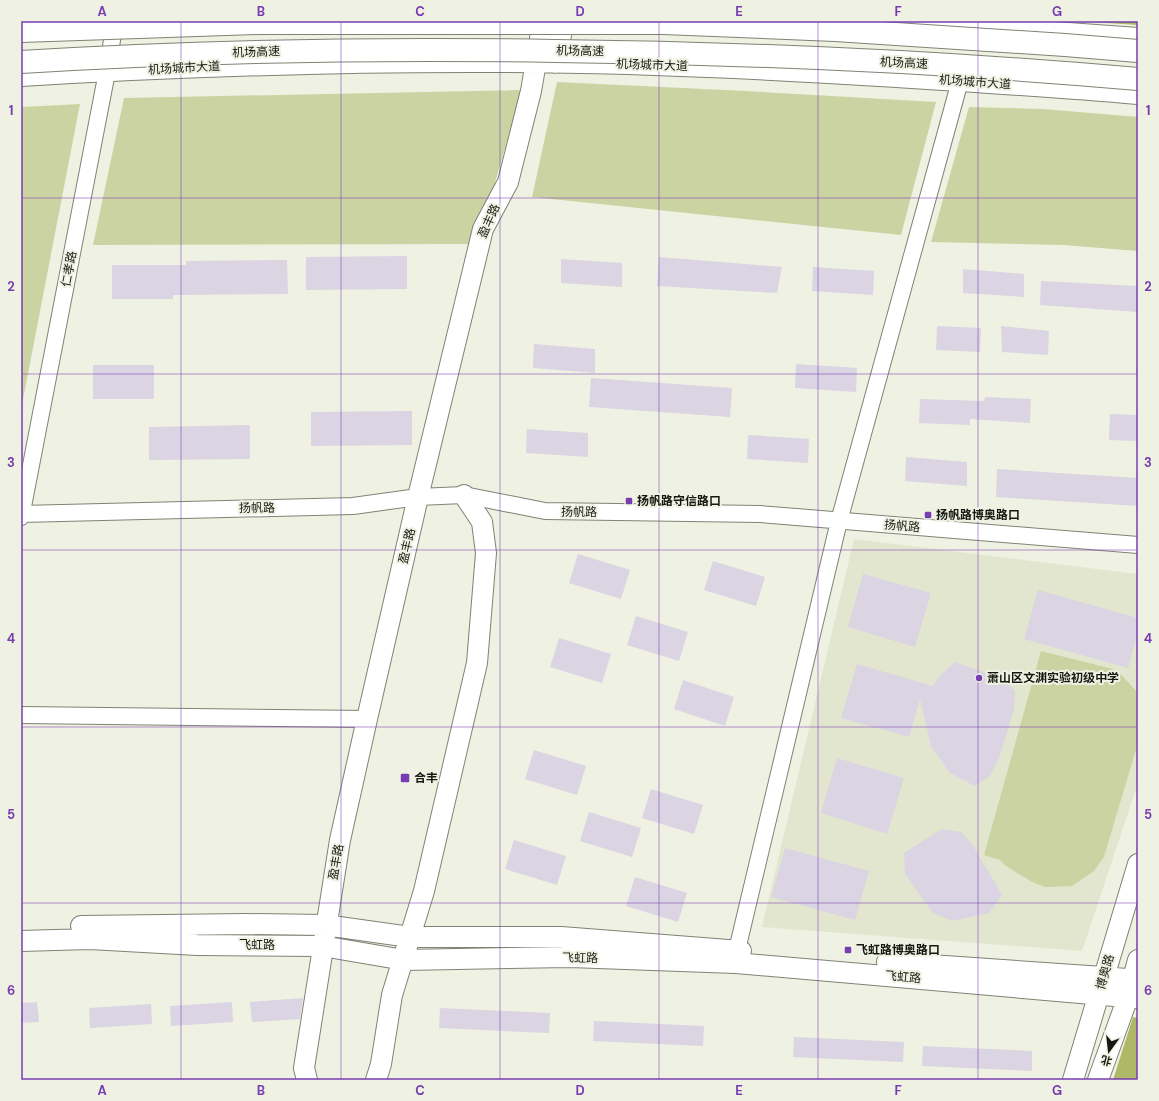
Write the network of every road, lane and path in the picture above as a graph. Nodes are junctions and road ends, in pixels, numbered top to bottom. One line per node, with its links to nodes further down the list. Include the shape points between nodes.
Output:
1 (114, 21): 10 (street, 仁孝路)
2 (543, 21): 9 (main road, 盈丰路)
3 (564, 21): 9 (main road, 盈丰路)
4 (900, 21): 6 (main road)
5 (21, 32): 7 (highway, bridge, via 258,23 663,22 835,30)
6 (1138, 38)
7 (1138, 52)
8 (21, 62): 12 (highway, 机场高速, bridge, via 258,51 468,49 665,52 834,59)
9 (546, 62): 10 (main road, 机场城市大道, via 254,65); 13 (main road, 机场城市大道, via 674,65); 16 (main road, 盈丰路, via 531,91 508,182 483,229)
10 (107, 72): 11 (main road, 机场城市大道); 17 (street, 仁孝路)
11 (21, 76)
12 (1138, 79)
13 (960, 81): 14 (main road, 机场城市大道); 18 (street)
14 (1138, 94)
15 (464, 495): 16 (street, 扬帆路); 18 (street, 扬帆路, via 545,511 760,514); 25 (main road, via 482,522 486,553 477,663 424,891)
16 (418, 497): 17 (street, 扬帆路, via 353,506); 21 (main road, 盈丰路)
17 (21, 515)
18 (839, 521): 19 (street, 扬帆路); 28 (street)
19 (1138, 545)
20 (21, 715): 21 (street)
21 (367, 719): 23 (main road, 盈丰路, via 340,840)
22 (1138, 864): 31 (main road, 博奥路)
23 (326, 925): 24 (main road, 飞虹路); 25 (main road, 飞虹路); 27 (main road, 盈丰路)
24 (21, 927)
25 (410, 937): 28 (main road, 飞虹路, via 561,937); 29 (main road)
26 (21, 941): 27 (main road, 飞虹路, via 90,939 197,945)
27 (322, 946): 29 (main road, 飞虹路); 33 (main road, 盈丰路, via 304,1068)
28 (737, 950): 31 (main road, 飞虹路)
29 (404, 960): 31 (main road, 飞虹路, via 570,957 736,964); 34 (main road, via 392,995)
30 (1138, 960): 32 (main road)
31 (1101, 986): 32 (main road, 飞虹路); 35 (main road, 博奥路)
32 (1134, 989): 36 (main road)
33 (307, 1080)
34 (376, 1080)
35 (1073, 1080)
36 (1098, 1080)

